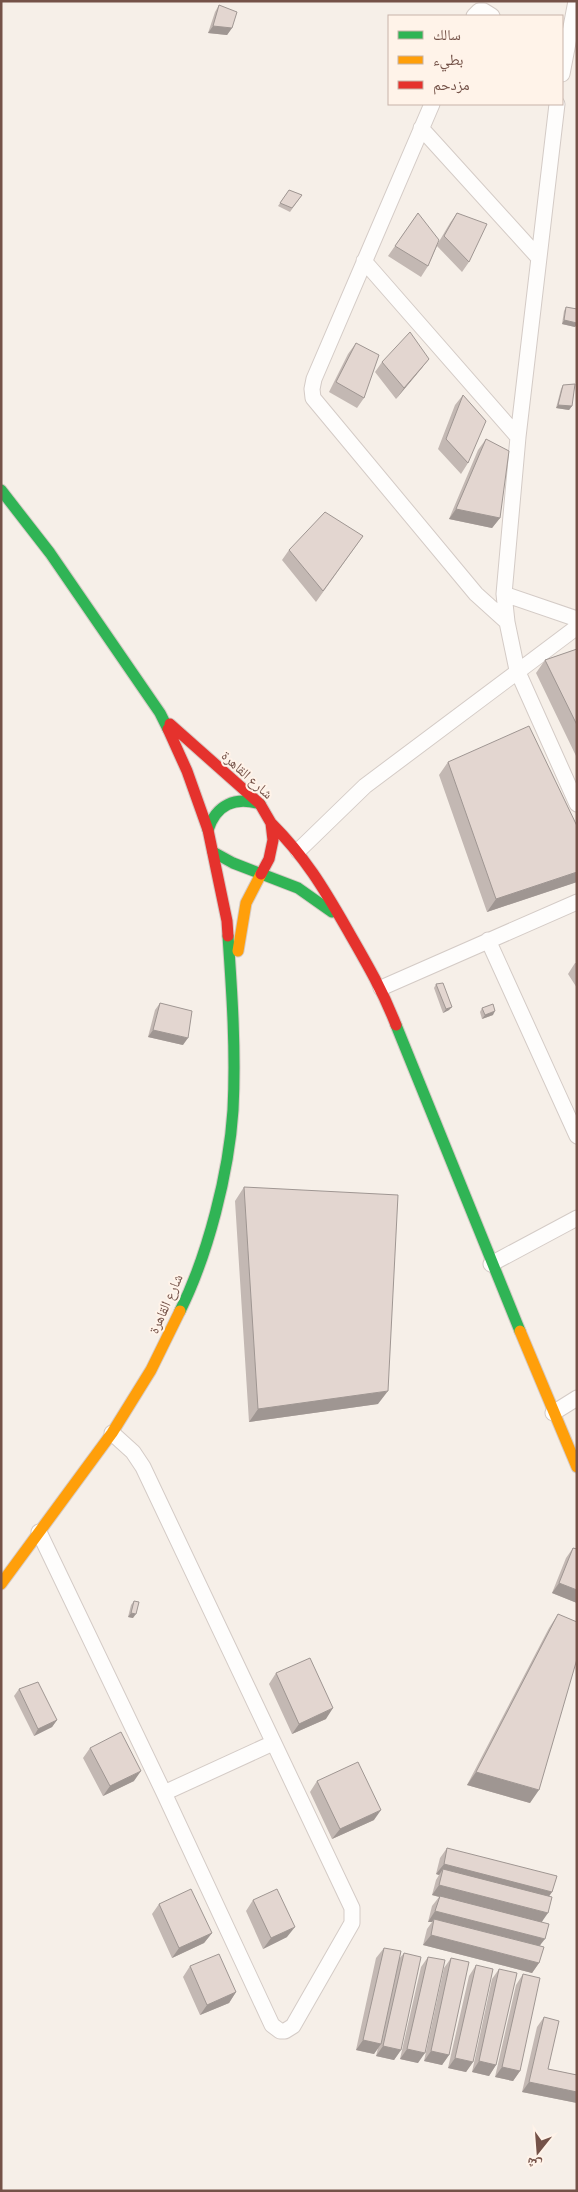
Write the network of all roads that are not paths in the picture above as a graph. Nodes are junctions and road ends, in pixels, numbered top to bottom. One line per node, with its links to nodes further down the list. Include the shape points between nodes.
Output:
1 (576, 1): 4 (street)
2 (475, 15): 3 (street, via 484,11)
3 (490, 15)
4 (563, 69)
5 (432, 105): 7 (street)
6 (557, 105): 8 (street)
7 (421, 128): 8 (street); 9 (street)
8 (538, 258): 10 (street)
9 (364, 261): 10 (street); 14 (street, via 314,379 313,398 476,594)
10 (518, 437): 12 (street)
11 (1, 490): 17 (main road, شارع القاهرة, via 50,553)
12 (504, 594): 13 (street); 14 (street)
13 (577, 619)
14 (507, 622): 16 (street)
15 (577, 627): 16 (street)
16 (517, 670): 19 (street); 22 (street, via 365,786)
17 (160, 713): 18 (main road, شارع القاهرة); 21 (main road, شارع القاهرة)
18 (260, 804): 20 (main road, شارع القاهرة); 21 (main road, via 245,800 230,802 217,810)
19 (577, 804)
20 (271, 823): 22 (main road); 24 (main road, شارع القاهرة, via 272,850)
21 (208, 830): 23 (main road, شارع القاهرة)
22 (298, 851): 26 (main road, via 313,870)
23 (214, 852): 24 (main road); 29 (main road, شارع القاهرة, via 227,921)
24 (262, 875): 26 (main road, via 307,892); 29 (main road, شارع القاهرة, via 250,894 244,913)
25 (577, 902): 27 (street)
26 (343, 923): 28 (main road)
27 (488, 940): 28 (street); 30 (street)
28 (381, 988): 32 (main road)
29 (232, 990): 35 (main road, شارع القاهرة, via 233,1110 225,1170 210,1231 170,1335)
30 (577, 1136)
31 (577, 1218): 32 (street)
32 (491, 1264): 34 (main road)
33 (577, 1398): 34 (street)
34 (553, 1413): 36 (main road)
35 (112, 1432): 37 (main road, شارع القاهرة); 39 (street, via 144,1468)
36 (577, 1467)
37 (39, 1532): 38 (main road, شارع القاهرة); 40 (street)
38 (1, 1584)
39 (273, 1743): 40 (street); 40 (street, via 354,1916 289,2029 280,2031 272,2025)
40 (164, 1792)

